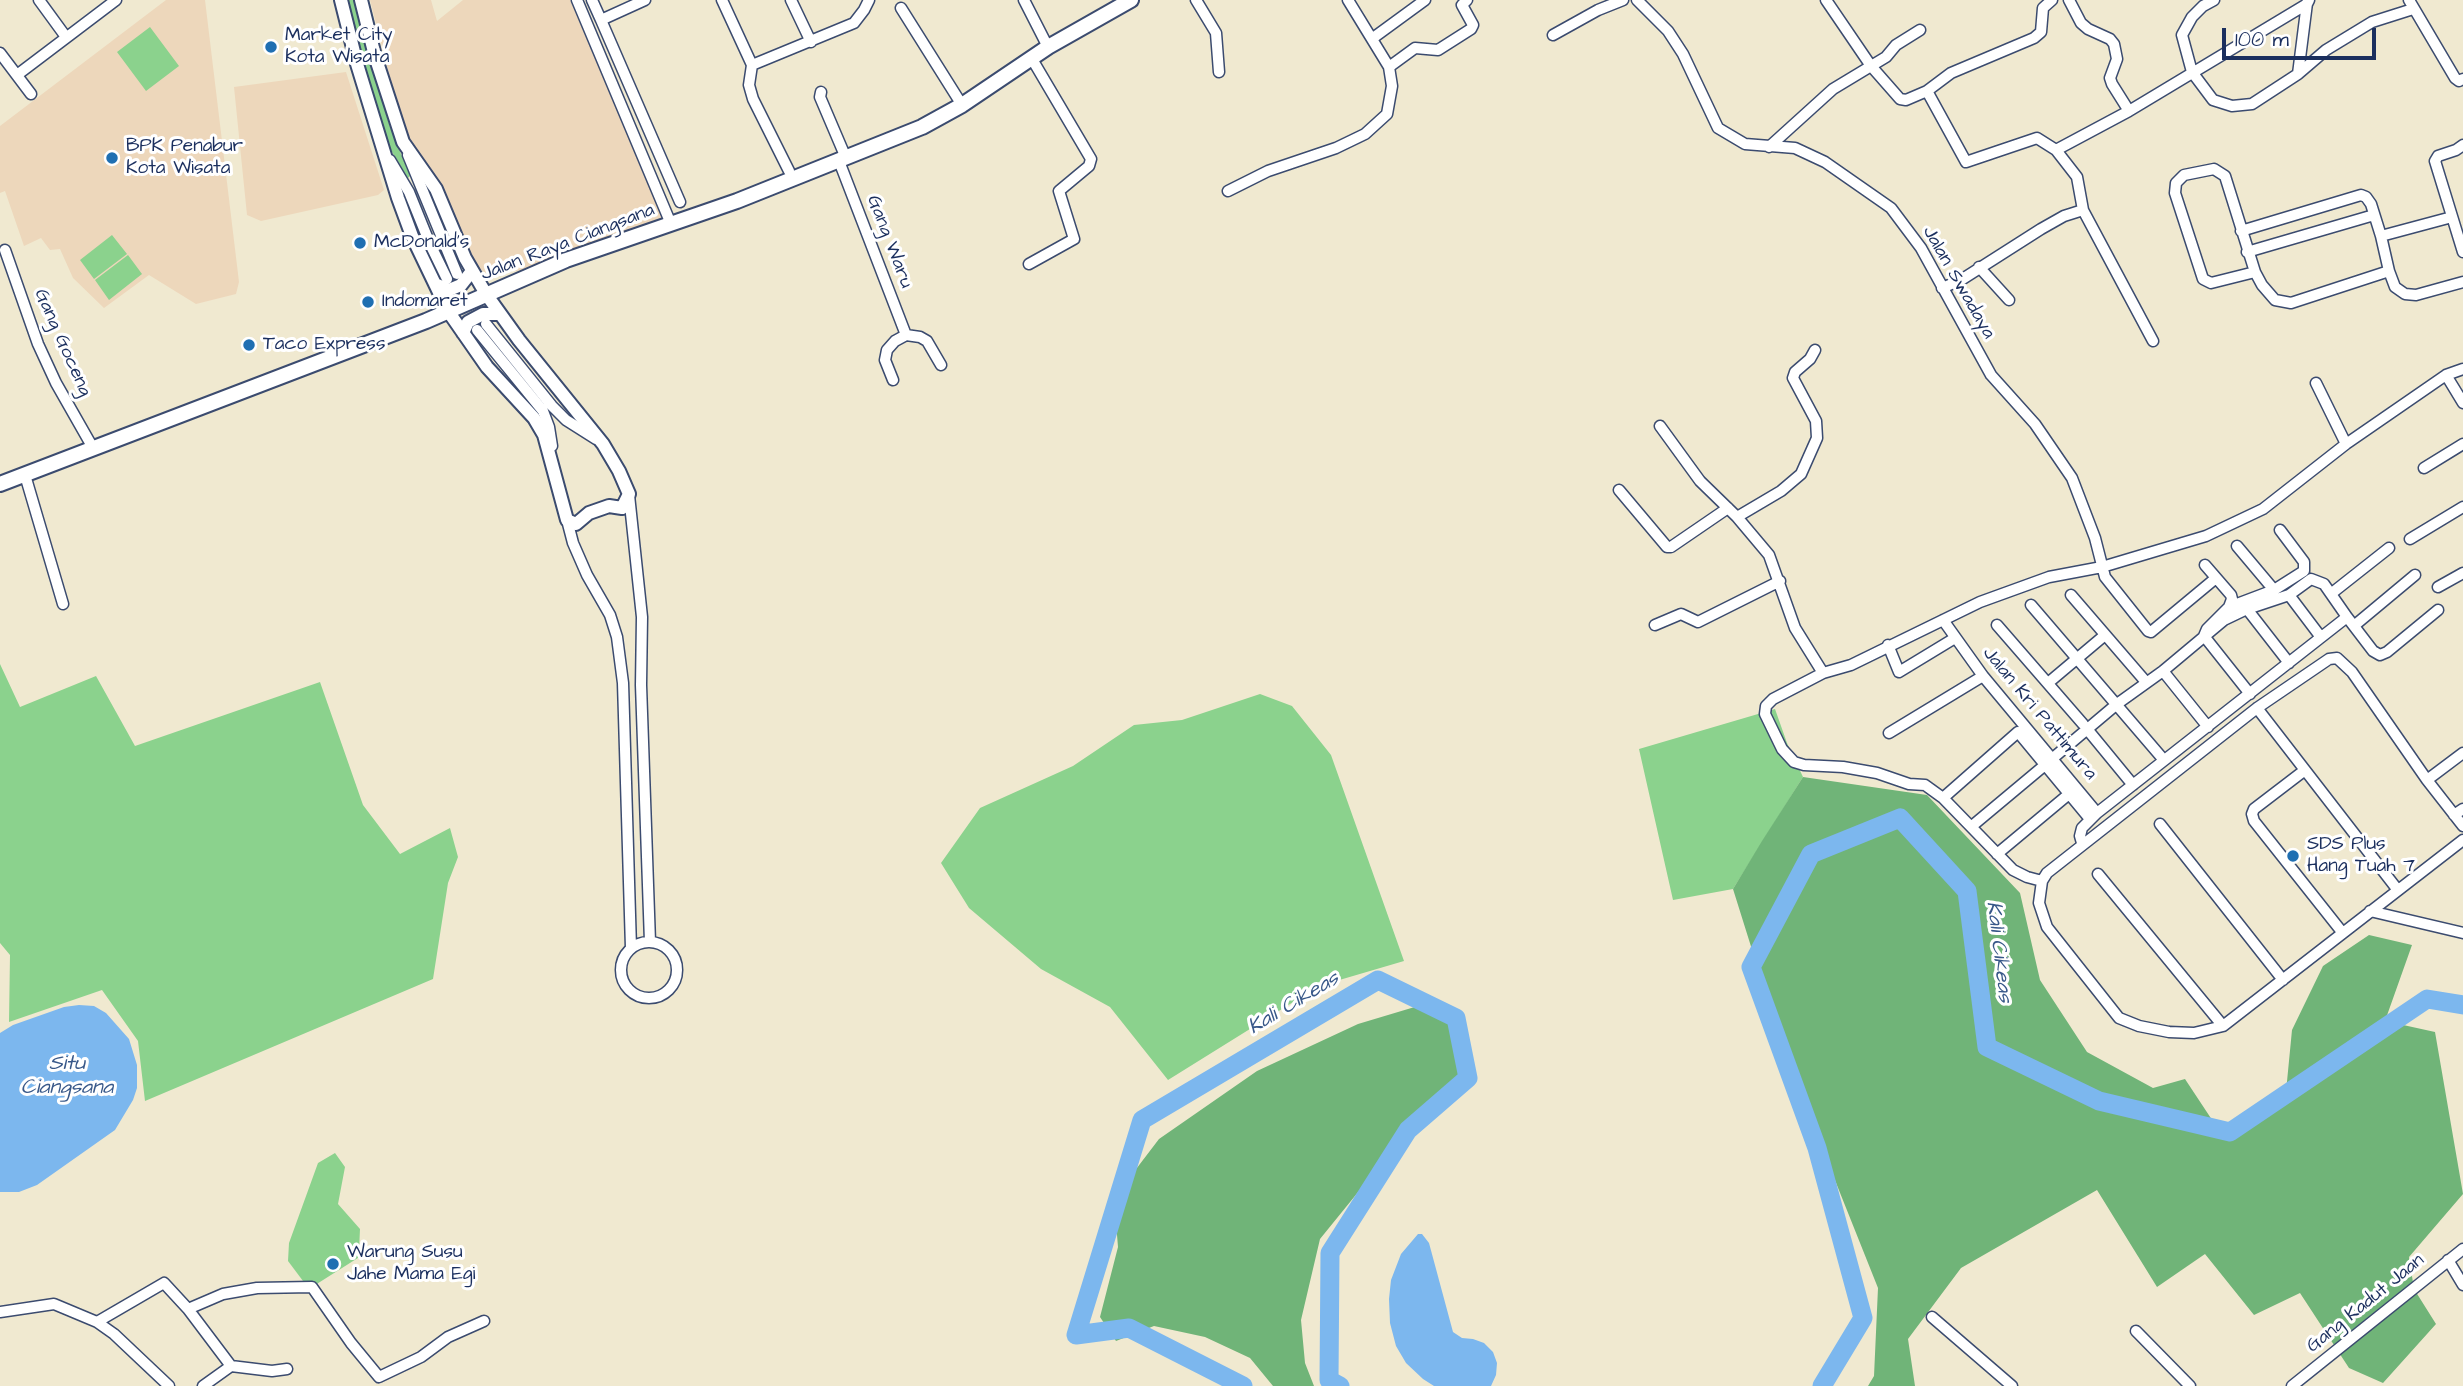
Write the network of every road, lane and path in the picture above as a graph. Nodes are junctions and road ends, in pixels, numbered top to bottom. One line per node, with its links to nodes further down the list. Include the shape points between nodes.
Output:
1 (39, 0): 29 (street)
2 (116, 0): 29 (street)
3 (341, 0): 70 (street, via 410,232)
4 (361, 0): 48 (street)
5 (577, 0): 59 (street)
6 (592, 0): 26 (street)
7 (645, 0): 26 (street)
8 (722, 0): 35 (street)
9 (791, 0): 31 (street)
10 (1024, 0): 32 (street)
11 (1131, 0): 32 (main road, Jalan Raya Ciangsana)
12 (1196, 0): 38 (street, via 1216,33)
13 (1348, 0): 30 (street)
14 (1425, 0): 30 (street)
15 (1466, 0): 37 (street, via 1462,5 1471,29 1438,50 1415,48)
16 (1623, 0): 28 (street)
17 (1637, 0): 50 (street, Jalan Swadaya, via 1683,54 1718,128 1745,144)
18 (1826, 0): 36 (street)
19 (2052, 0): 43 (street, via 2043,8 2041,32 2034,38 1951,73)
20 (2069, 0): 47 (street, via 2081,23 2114,44 2117,59 2110,78)
21 (2214, 0): 39 (street, via 2192,17 2182,35)
22 (2308, 2): 39 (street); 40 (street)
23 (864, 3): 31 (street, via 854,23)
24 (2411, 4): 40 (street, via 2326,50); 42 (street, via 2455,79)
25 (901, 8): 46 (street)
26 (601, 20): 55 (street)
27 (1920, 30): 36 (street)
28 (1553, 35)
29 (66, 37): 41 (street)
30 (1373, 38): 37 (street)
31 (811, 42): 35 (street)
32 (1048, 47): 34 (main road, Jalan Raya Ciangsana)
33 (0, 53): 41 (street)
34 (1032, 59): 46 (main road, Jalan Raya Ciangsana); 65 (street, via 1091,159 1089,166 1059,191 1074,239)
35 (752, 65): 53 (street, via 751,93)
36 (1871, 66): 43 (street, via 1900,99); 50 (street, via 1833,89)
37 (1389, 67): 54 (street, via 1392,86 1387,114 1365,134)
38 (1219, 72)
39 (2192, 72): 40 (street, via 2213,100 2232,106 2252,104); 47 (street)
40 (2298, 74)
41 (17, 75): 45 (street)
42 (2463, 79)
43 (1927, 91): 51 (street, via 1966,162 2037,138)
44 (821, 92): 52 (street, Gang Waru)
45 (31, 94)
46 (962, 105): 52 (main road, Jalan Raya Ciangsana)
47 (2129, 111): 51 (street)
48 (403, 142): 67 (street, via 436,188); 70 (street)
49 (2463, 145): 58 (street, via 2435,161)
50 (1769, 147): 72 (street, Jalan Swadaya, via 1795,148 1825,162 1891,208 1922,248)
51 (2056, 150): 56 (street, via 2077,177)
52 (843, 160): 59 (main road, Jalan Raya Ciangsana); 78 (street, Gang Waru)
53 (789, 171)
54 (1228, 191)
55 (680, 202)
56 (2083, 210): 66 (street, via 2040,229); 79 (street)
57 (2374, 215): 60 (street, via 2369,200 2361,195); 61 (street); 63 (street)
58 (2452, 217): 61 (street); 64 (street)
59 (671, 224): 73 (main road, Jalan Raya Ciangsana)
60 (2241, 231): 63 (street); 69 (street, via 2222,172 2214,169 2184,175 2176,183 2175,193 2203,279 2211,283)
61 (2381, 236): 68 (street)
62 (5, 250): 91 (street, Gang Goceng, via 38,344)
63 (2247, 252): 69 (street)
64 (2463, 252)
65 (1029, 264)
66 (1979, 267): 72 (street); 74 (street)
67 (472, 271): 70 (street, via 449,290); 73 (street)
68 (2389, 271): 69 (street, via 2291,303 2275,300); 71 (street, via 2395,287 2405,294)
69 (2255, 272)
70 (446, 279): 75 (street)
71 (2463, 282)
72 (1942, 288): 109 (street, Jalan Swadaya, via 1990,375 2035,424 2072,478)
73 (486, 294): 75 (main road, Jalan Raya Ciangsana); 76 (street)
74 (2009, 300)
75 (448, 311): 77 (street); 91 (main road, Jalan Raya Ciangsana)
76 (500, 314): 77 (street, via 483,314 468,322); 88 (street)
77 (463, 333): 97 (street, via 534,418 544,435)
78 (906, 335): 81 (street, via 927,341); 84 (street, via 887,350 885,360)
79 (2153, 341)
80 (1815, 350): 101 (street, via 1793,377 1816,421 1817,438 1801,474)
81 (941, 365)
82 (2463, 369): 83 (street)
83 (2446, 375): 86 (street); 89 (street)
84 (892, 380)
85 (2316, 383): 89 (street)
86 (2463, 403)
87 (1660, 426): 100 (street, via 1700,481)
88 (603, 444): 96 (street); 97 (street, via 566,420 481,327 543,411)
89 (2346, 444): 109 (street, via 2263,509 2206,536)
90 (2463, 444): 92 (street)
91 (93, 448): 93 (main road, Jalan Raya Ciangsana)
92 (2424, 468)
93 (25, 475): 94 (main road, Jalan Raya Ciangsana); 119 (street)
94 (0, 484)
95 (1619, 490): 100 (street, via 1667,547)
96 (629, 494): 99 (street); 102 (street)
97 (560, 495): 103 (street)
98 (2463, 507): 105 (street)
99 (622, 508): 102 (street); 103 (street, via 609,506)
100 (1728, 508): 101 (street)
101 (1737, 517): 113 (street, via 1769,555)
102 (632, 520): 169 (street, via 642,617)
103 (571, 522): 170 (street, via 573,543 610,615 624,683)
104 (2280, 530): 115 (street, via 2305,569)
105 (2410, 539)
106 (2237, 546): 115 (street)
107 (2389, 548): 116 (street)
108 (2205, 565): 112 (street)
109 (2102, 567): 112 (street, Jalan Swadaya, via 2105,577 2151,632); 125 (street, via 2018,587)
110 (2463, 573): 114 (street)
111 (2415, 575): 128 (street)
112 (2216, 578): 121 (street, via 2231,595)
113 (1780, 581): 126 (street, via 1698,622 1681,614); 137 (street, via 1795,628)
114 (2438, 587)
115 (2274, 590): 121 (street)
116 (2332, 593): 118 (street, via 2311,579); 124 (street)
117 (2071, 595): 129 (street)
118 (2290, 595): 122 (street); 131 (street)
119 (63, 604)
120 (2031, 605): 134 (street)
121 (2229, 607): 130 (street)
122 (2247, 609): 130 (street); 135 (street)
123 (2438, 610): 128 (street, via 2384,654 2373,651)
124 (2347, 617): 128 (street); 131 (street)
125 (1943, 620): 132 (street, Jalan Kri Pattimura); 133 (street)
126 (1655, 625)
127 (1997, 625): 140 (street)
128 (2355, 625)
129 (2105, 635): 134 (street); 139 (street)
130 (2204, 636): 136 (street); 141 (street)
131 (2320, 636): 135 (street)
132 (1955, 638): 133 (street, via 1899,672); 138 (street, Jalan Kri Pattimura)
133 (1888, 645): 137 (street)
134 (2078, 657): 140 (street); 142 (street)
135 (2289, 663): 141 (street)
136 (2163, 671): 139 (street); 145 (street)
137 (1823, 674): 154 (street, via 1766,706 1765,714 1788,757 1804,765 1843,767 1925,785)
138 (1983, 676): 146 (street); 149 (street, Jalan Kri Pattimura)
139 (2146, 682): 142 (street)
140 (2048, 683): 144 (street)
141 (2250, 695): 145 (street)
142 (2117, 704): 144 (street); 148 (street)
143 (2257, 708): 150 (street); 151 (street, via 2319,664 2337,658 2353,672); 161 (street)
144 (2085, 726): 149 (street); 152 (street)
145 (2208, 727): 148 (street)
146 (1889, 733)
147 (2463, 753): 151 (street)
148 (2163, 759): 152 (street)
149 (2049, 762): 153 (street); 154 (street, via 2018,732); 156 (street, Jalan Kri Pattimura); 158 (street)
150 (2305, 770): 165 (street); 167 (street, via 2252,814)
151 (2427, 780): 155 (street)
152 (2133, 785): 156 (street)
153 (2069, 794): 156 (street); 162 (street)
154 (1943, 797): 158 (street)
155 (2459, 812): 159 (street)
156 (2094, 816): 161 (street, via 2082,828)
157 (2160, 824): 171 (street)
158 (1972, 826): 162 (street)
159 (2463, 826)
160 (2463, 840): 165 (street)
161 (2082, 843): 164 (street)
162 (1997, 854): 164 (street, via 2013,870)
163 (2098, 874): 172 (street)
164 (2042, 881): 172 (street, via 2039,902 2047,927 2119,1018 2169,1032 2194,1033)
165 (2397, 889): 166 (street)
166 (2370, 911): 167 (street); 168 (street)
167 (2342, 932): 171 (street)
168 (2463, 933)
169 (650, 942): 170 (street); 170 (street, via 661,944 676,959 676,981 662,996 641,998 623,982 623,957)
170 (631, 948)
171 (2283, 980): 172 (street)
172 (2223, 1026)
173 (2463, 1250): 174 (street, Gang Kadut Jaan)
174 (2448, 1260): 175 (street); 188 (street, Gang Kadut Jaan)
175 (2463, 1285)
176 (188, 1309): 179 (street, via 223,1294 312,1287 379,1377); 180 (street, via 164,1283); 182 (street)
177 (0, 1312): 180 (street, via 54,1304)
178 (1932, 1317): 186 (street)
179 (484, 1321)
180 (97, 1322): 184 (street)
181 (2136, 1331): 187 (street)
182 (231, 1366): 183 (street); 185 (street)
183 (287, 1369)
184 (169, 1386)
185 (203, 1386)
186 (2012, 1386)
187 (2190, 1386)
188 (2292, 1386)

